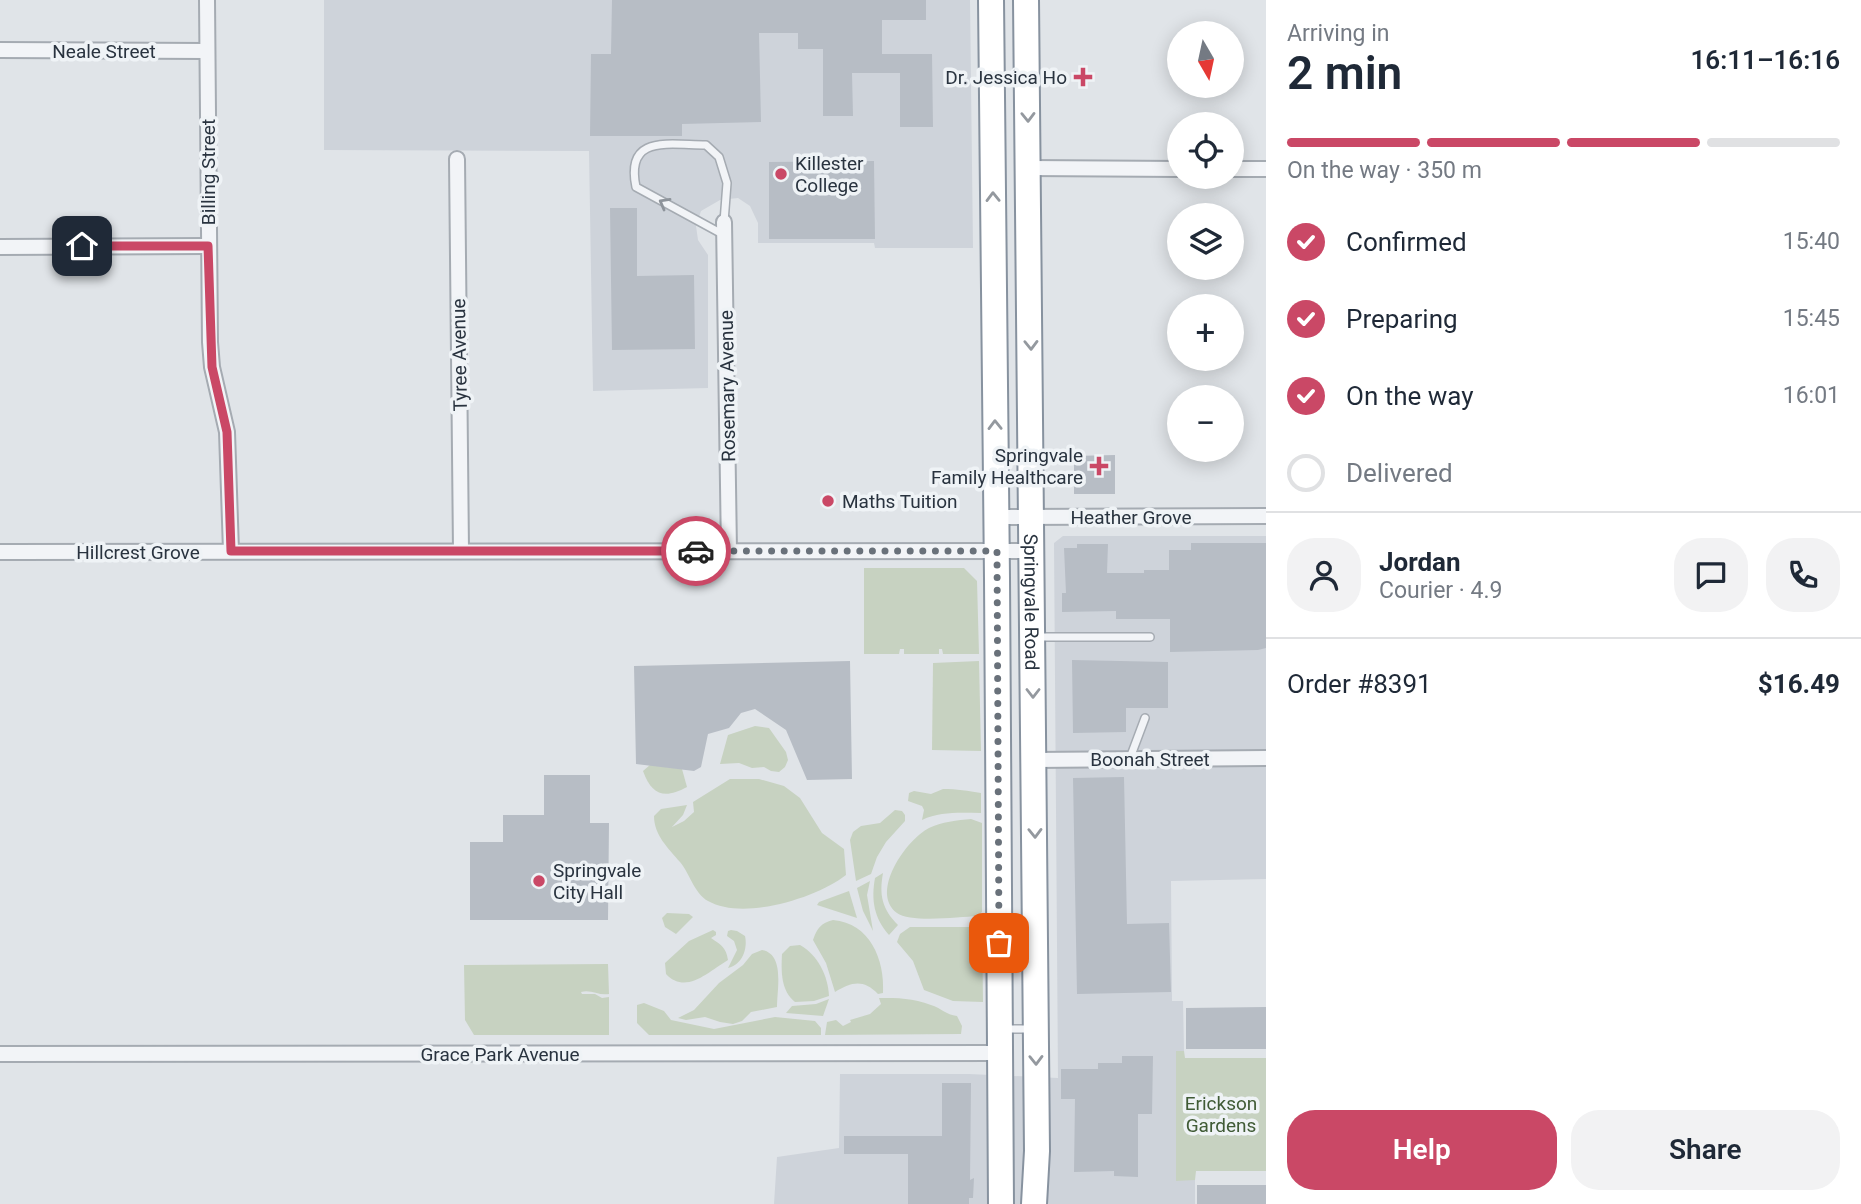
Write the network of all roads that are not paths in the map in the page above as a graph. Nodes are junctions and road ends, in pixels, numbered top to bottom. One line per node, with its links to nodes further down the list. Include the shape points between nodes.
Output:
1 (207, 0): 5 (street, Billing Street)
2 (991, 0): 15 (highway, Springvale Road, one-way to 2)
3 (1026, 0): 7 (highway, Springvale Road, one-way to 7)
4 (0, 50): 5 (street, Neale Street)
5 (207, 51): 12 (street, Billing Street)
6 (457, 159): 18 (street, Tyree Avenue)
7 (1029, 168): 8 (street); 16 (highway, Springvale Road, one-way to 16)
8 (1167, 169)
9 (1244, 169): 10 (street)
10 (1266, 169)
11 (724, 229): 11 (lane, one-way to 11, via 636,187 635,158 655,145 706,145 719,157 727,183); 19 (street, Rosemary Avenue)
12 (208, 246): 13 (street); 17 (street, Billing Street, via 212,367 227,432)
13 (0, 247)
14 (1266, 516): 16 (street, Heather Grove)
15 (996, 517): 16 (street, Heather Grove); 20 (highway, Springvale Road)
16 (1032, 517): 21 (highway, Springvale Road)
17 (231, 551): 18 (street, Hillcrest Grove); 22 (street, Hillcrest Grove)
18 (461, 551): 19 (street, Hillcrest Grove)
19 (729, 551): 20 (street, Hillcrest Grove)
20 (997, 551): 21 (street, Hillcrest Grove); 30 (highway, Springvale Road)
21 (1033, 551): 23 (highway, Springvale Road)
22 (0, 552)
23 (1033, 637): 24 (lane); 28 (highway, Springvale Road, one-way to 28)
24 (1150, 637)
25 (1145, 719): 27 (lane)
26 (1266, 758): 27 (street, Boonah Street)
27 (1130, 759): 28 (street, Boonah Street)
28 (1034, 760): 29 (highway, Springvale Road, one-way to 29)
29 (1035, 942): 30 (highway); 32 (highway, Springvale Road)
30 (999, 943): 31 (highway, Springvale Road)
31 (1000, 1029): 32 (lane); 34 (highway, Springvale Road)
32 (1036, 1029): 36 (highway, Springvale Road, one-way to 36)
33 (0, 1054): 34 (street, Grace Park Avenue)
34 (1000, 1054): 35 (highway, Springvale Road)
35 (1001, 1204)
36 (1034, 1204)

